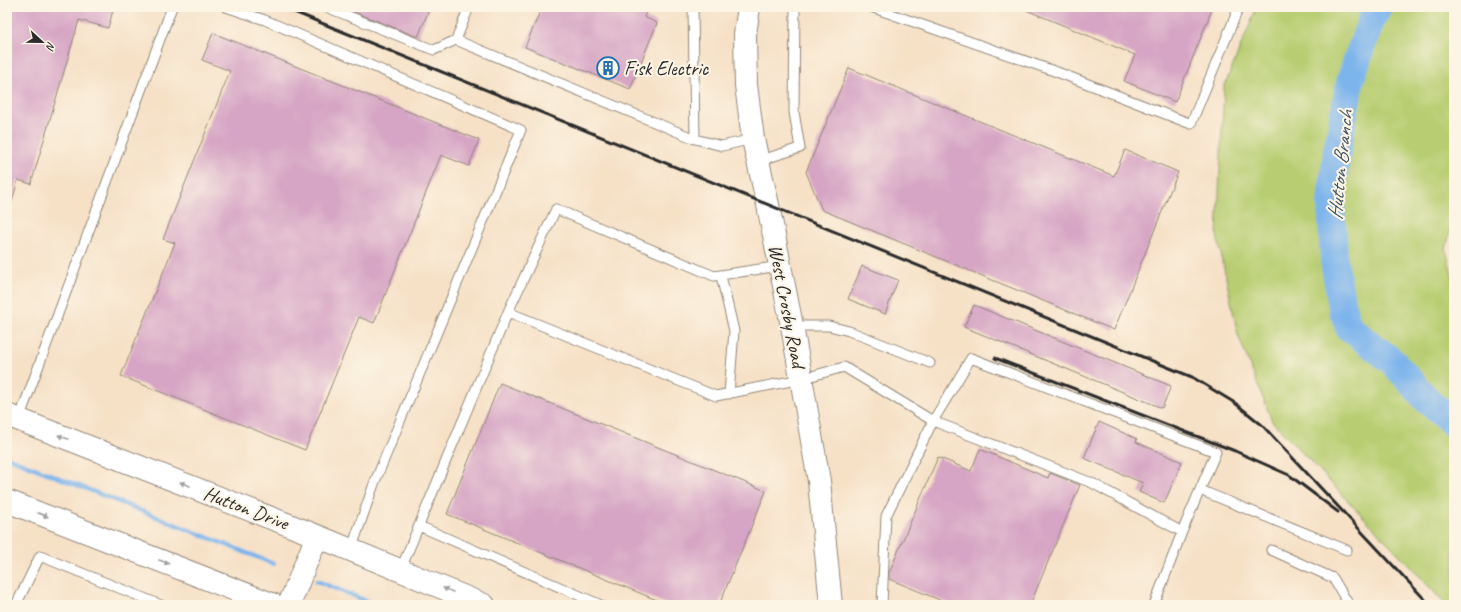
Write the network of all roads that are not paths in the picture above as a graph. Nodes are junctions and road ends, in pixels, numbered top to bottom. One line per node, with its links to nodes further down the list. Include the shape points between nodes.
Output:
1 (172, 7): 21 (lane)
2 (226, 7): 28 (lane, via 264,20 521,130 374,484)
3 (326, 7): 10 (lane, via 434,50)
4 (469, 7): 10 (lane)
5 (692, 7): 11 (lane)
6 (749, 7): 12 (street, West Crosby Road, via 745,34 746,85)
7 (795, 7): 13 (lane, via 794,112 800,148)
8 (871, 7): 9 (lane, via 1057,72 1191,124)
9 (1239, 7)
10 (456, 40): 11 (lane)
11 (694, 139): 12 (lane, via 722,146)
12 (753, 139): 13 (street, West Crosby Road)
13 (758, 161): 14 (street, West Crosby Road)
14 (780, 266): 15 (lane); 17 (street, West Crosby Road)
15 (721, 276): 16 (lane, via 714,276 556,209); 20 (lane, via 734,331)
16 (508, 312): 20 (lane, via 716,396); 25 (lane)
17 (792, 326): 18 (lane, via 829,326 849,331); 19 (street, West Crosby Road)
18 (930, 363)
19 (801, 379): 20 (lane); 22 (lane, via 844,367); 39 (street, West Crosby Road, via 819,481)
20 (729, 394)
21 (13, 417): 27 (street, Hutton Drive, one-way to 21)
22 (933, 421): 23 (lane, via 971,358 1216,452); 26 (lane, via 1092,483); 40 (lane, via 886,516)
23 (1200, 490): 26 (lane); 30 (lane)
24 (7, 500): 35 (street, one-way to 35)
25 (419, 526): 31 (lane); 32 (lane)
26 (1182, 532): 41 (lane)
27 (317, 536): 28 (street, Hutton Drive); 36 (street)
28 (351, 550): 31 (street, Hutton Drive)
29 (1271, 550): 42 (lane, via 1334,578)
30 (1347, 550)
31 (400, 571): 37 (street, Hutton Drive, one-way to 31)
32 (580, 601): 38 (lane)
33 (16, 605): 34 (lane, via 40,556)
34 (161, 605)
35 (274, 605)
36 (289, 605)
37 (484, 605)
38 (601, 605)
39 (831, 605)
40 (882, 605)
41 (1154, 605)
42 (1349, 605)

